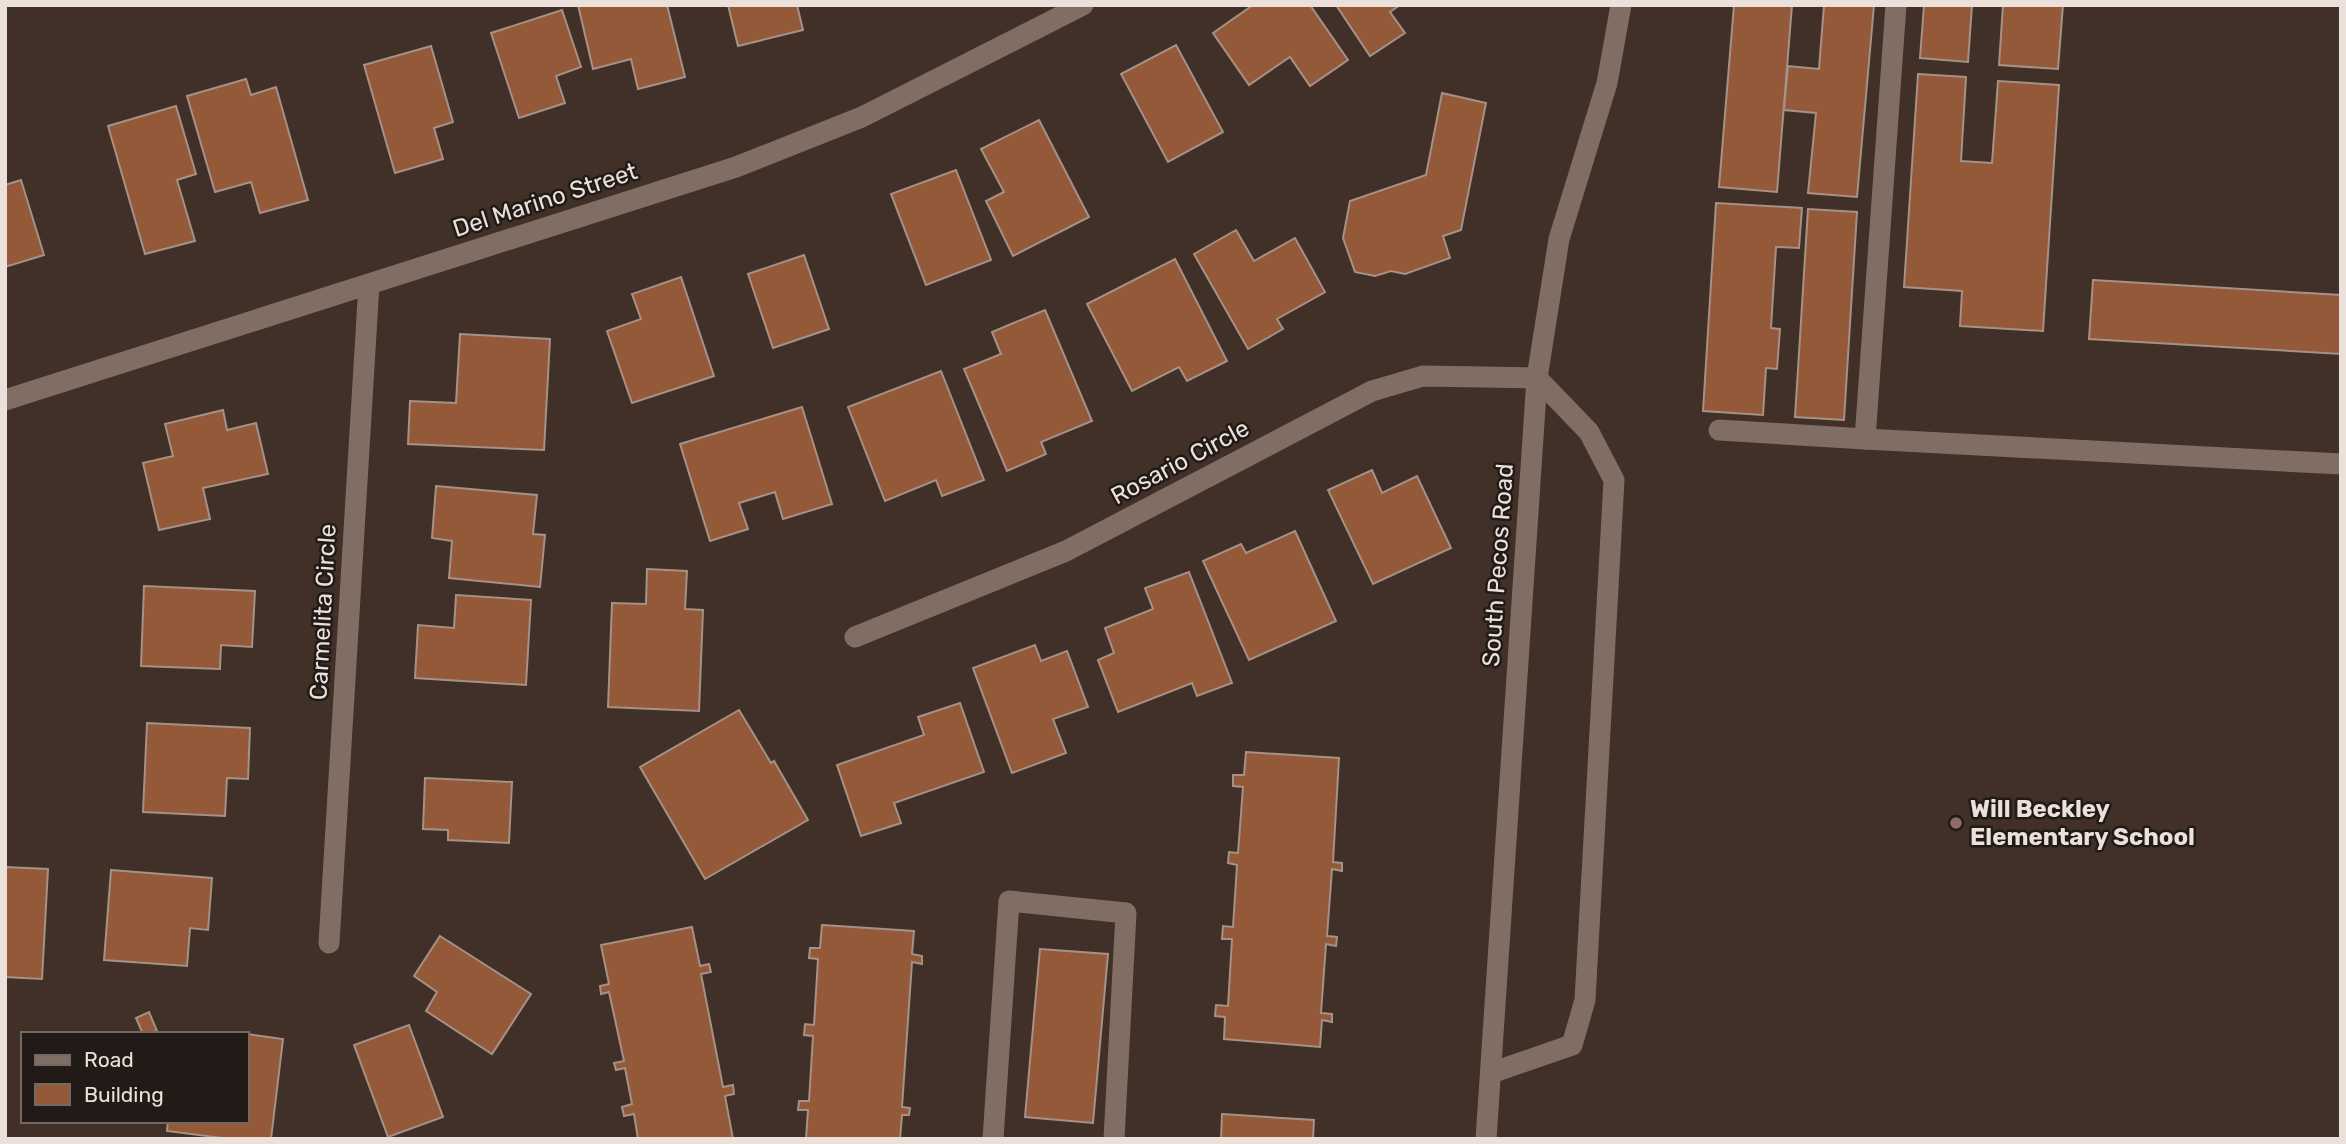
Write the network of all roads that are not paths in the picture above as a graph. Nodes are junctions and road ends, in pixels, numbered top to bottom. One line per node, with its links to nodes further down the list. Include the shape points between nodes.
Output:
1 (1083, 5): 4 (street, Del Marino Street, via 862,117 749,162)
2 (1621, 5): 5 (street, South Pecos Road, via 1607,83 1559,239)
3 (1896, 5): 8 (street)
4 (369, 284): 6 (street, Del Marino Street); 11 (street, Carmelita Circle)
5 (1536, 378): 10 (street, Rosario Circle, via 1423,376 1372,391 1066,551); 12 (street, South Pecos Road); 12 (street, via 1589,432 1614,480 1585,1000 1572,1045)
6 (5, 400)
7 (1719, 430): 8 (street)
8 (1865, 439): 9 (street)
9 (2341, 464)
10 (855, 637)
11 (329, 943)
12 (1491, 1073): 15 (street, South Pecos Road)
13 (993, 1139): 14 (street, via 1009,901 1126,913)
14 (1114, 1139)
15 (1486, 1139)

